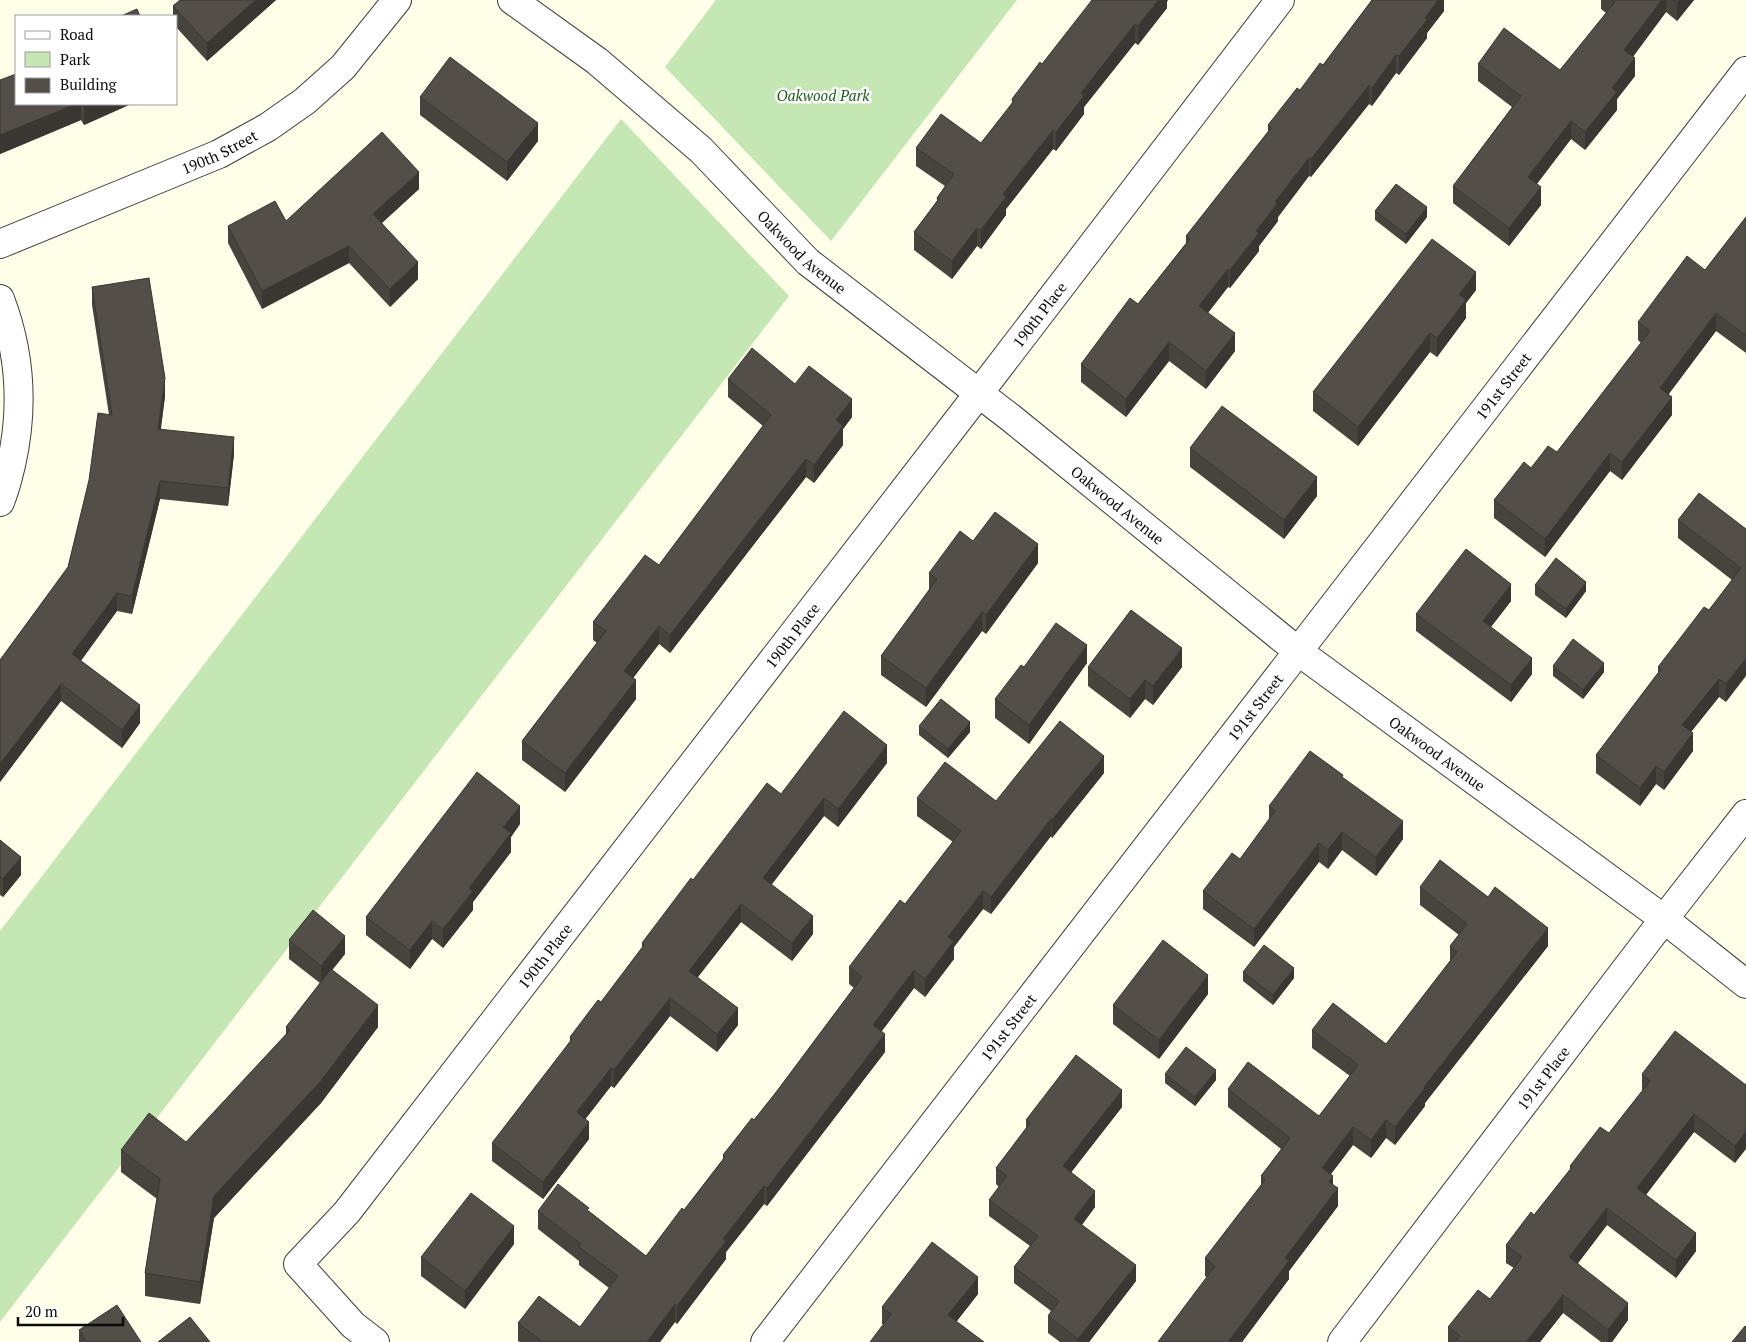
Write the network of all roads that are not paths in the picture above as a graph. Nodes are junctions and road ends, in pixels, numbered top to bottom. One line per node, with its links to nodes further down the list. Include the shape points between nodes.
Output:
1 (397, 0): 5 (street, 190th Street, via 343,66 305,101 268,127 219,154)
2 (512, 0): 7 (street, Oakwood Avenue, via 597,62 701,150 808,262)
3 (1280, 0): 7 (street, 190th Place)
4 (1746, 71): 9 (street, 191st Street)
5 (0, 244)
6 (0, 299): 8 (street, via 9,322 19,376 16,442)
7 (979, 394): 9 (street, Oakwood Avenue); 13 (street, 190th Place, via 348,1212 298,1264 353,1325)
8 (0, 502)
9 (1299, 652): 11 (street, Oakwood Avenue); 14 (street, 191st Street)
10 (1746, 814): 11 (street, 191st Place)
11 (1664, 919): 12 (street, Oakwood Avenue); 15 (street, 191st Place)
12 (1746, 984)
13 (375, 1342)
14 (765, 1342)
15 (1342, 1342)

